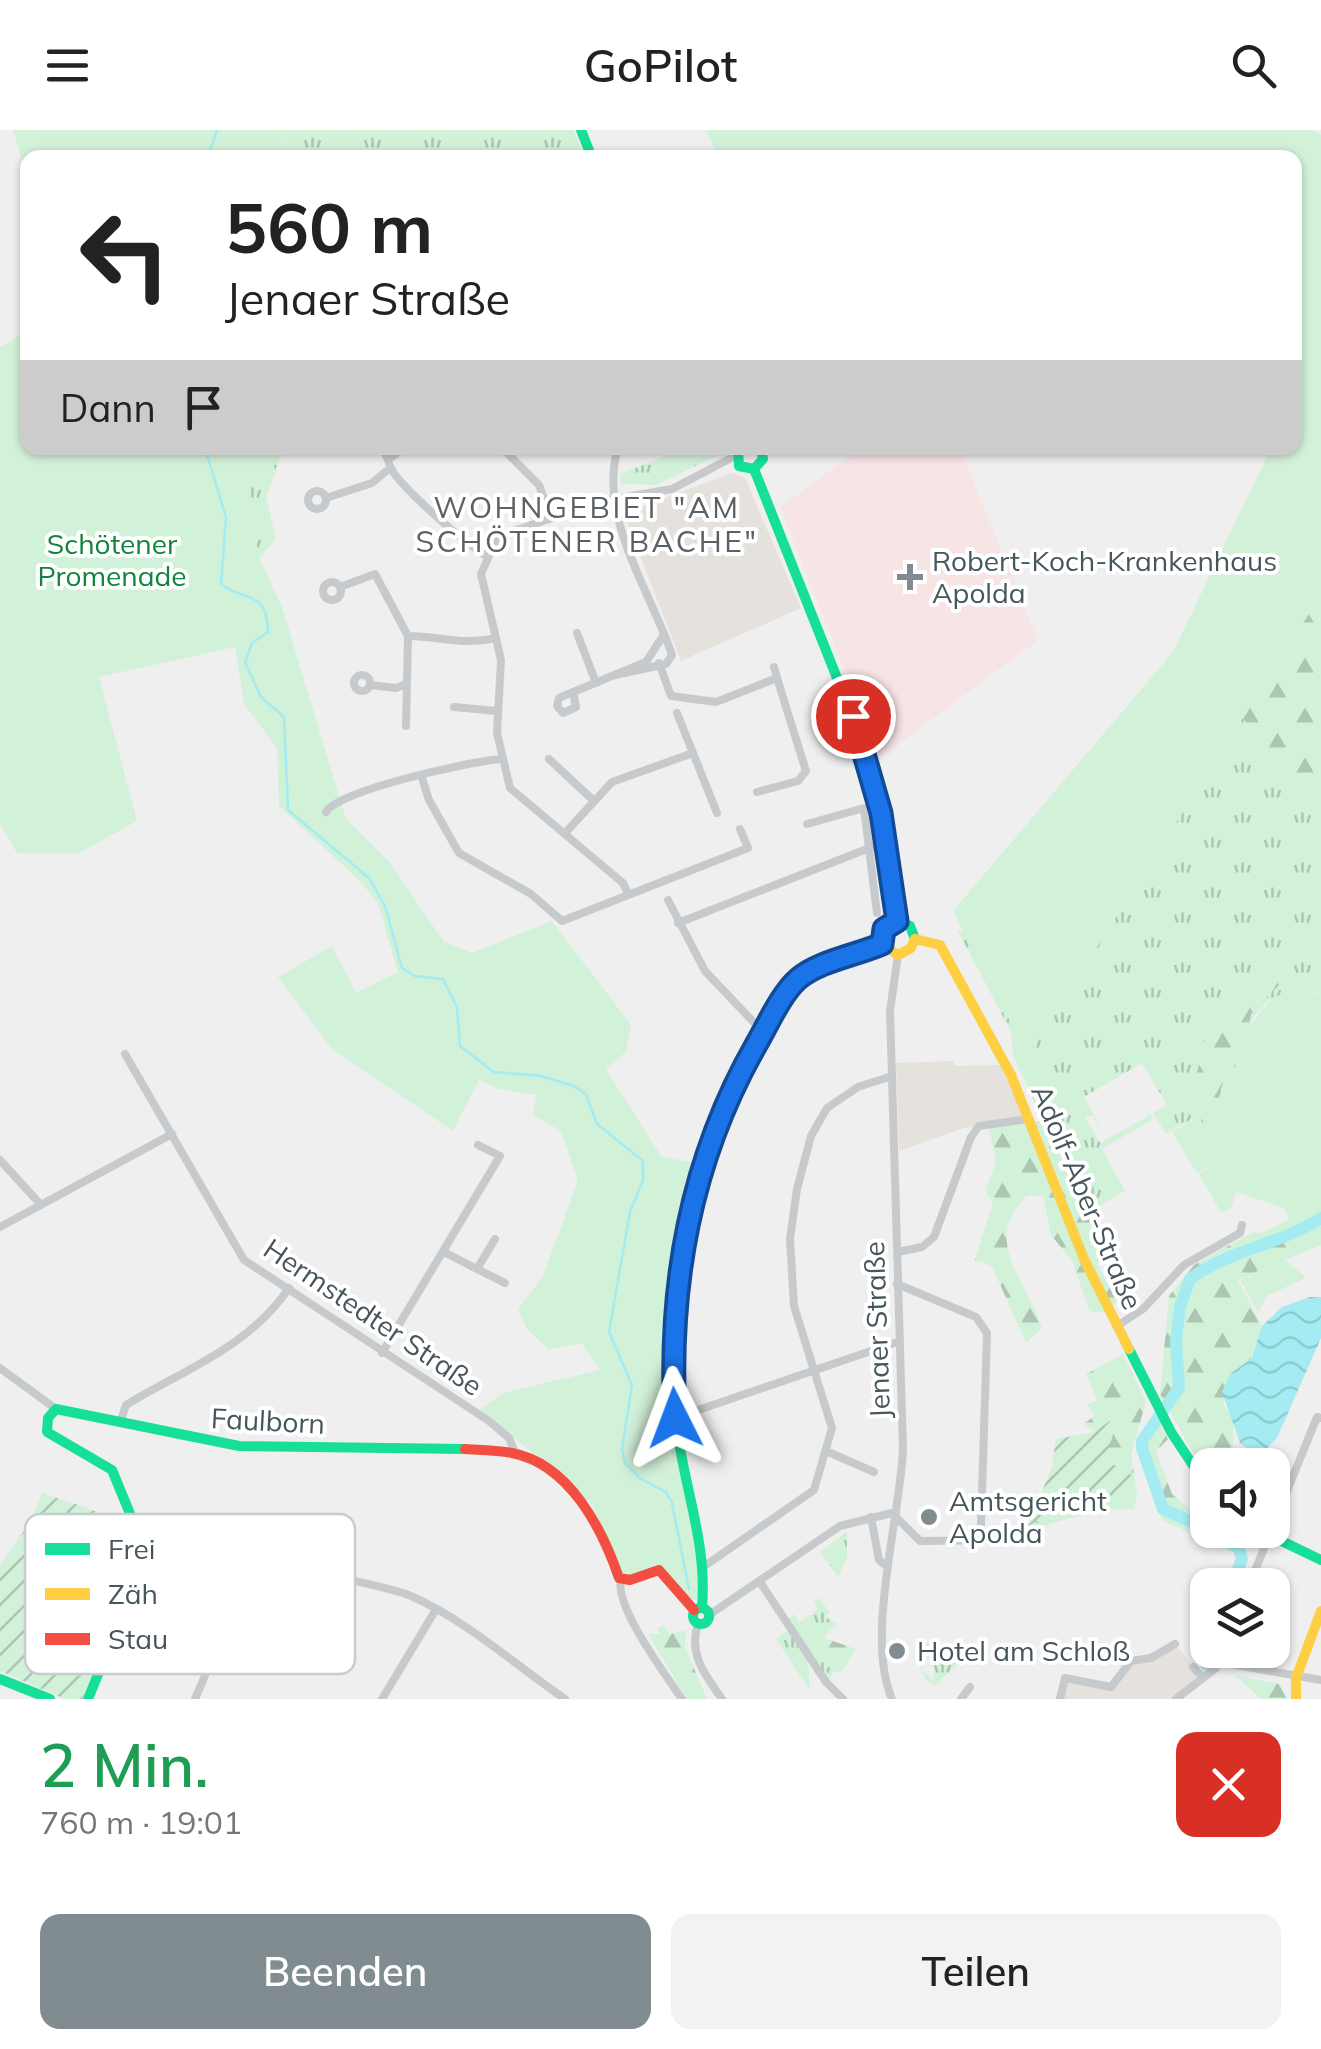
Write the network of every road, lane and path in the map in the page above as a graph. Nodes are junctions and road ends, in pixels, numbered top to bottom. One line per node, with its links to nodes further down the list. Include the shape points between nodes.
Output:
1 (385, 455): 7 (street)
2 (397, 455): 7 (street)
3 (509, 455): 11 (street, via 539,485)
4 (616, 455): 10 (street)
5 (763, 455): 8 (street)
6 (737, 456): 8 (street); 10 (street, via 672,488)
7 (390, 463): 9 (street, via 372,482); 12 (street, via 467,546)
8 (754, 469): 46 (street, via 860,736 881,813)
9 (326, 498)
10 (616, 498): 11 (street); 16 (street)
11 (551, 517): 12 (street, via 496,540)
12 (487, 556): 17 (street, via 482,586)
13 (340, 587): 15 (street, via 375,574)
14 (577, 633): 23 (street)
15 (408, 636): 17 (street, via 467,645); 24 (street)
16 (663, 636): 18 (street); 19 (street, via 672,655)
17 (495, 638): 28 (street, via 502,672)
18 (653, 656): 19 (street); 21 (street)
19 (661, 664): 21 (street); 22 (street, via 666,689 680,700 716,702)
20 (774, 667): 22 (street)
21 (615, 676): 23 (street)
22 (777, 678): 35 (street, via 806,772 798,781)
23 (596, 683): 26 (street)
24 (406, 684): 25 (street); 30 (street)
25 (370, 685)
26 (573, 692)
27 (454, 707): 28 (street)
28 (497, 711): 33 (street)
29 (678, 713): 31 (street)
30 (406, 726)
31 (693, 753): 36 (street, via 614,782); 38 (street)
32 (550, 758): 36 (street)
33 (501, 759): 34 (street); 41 (street, via 510,788)
34 (422, 778): 37 (street, via 342,796); 43 (street, via 460,853 531,894 562,921)
35 (756, 792)
36 (594, 800): 41 (street)
37 (326, 812)
38 (717, 813)
39 (807, 824): 42 (street, via 859,806 867,814)
40 (740, 829): 43 (street, via 748,848)
41 (566, 832): 43 (street)
42 (872, 847): 45 (street); 47 (street)
43 (628, 894)
44 (668, 900): 47 (street)
45 (876, 913)
46 (897, 921): 48 (street, via 910,926); 49 (street, via 884,929)
47 (678, 924): 51 (street, via 723,993)
48 (915, 939): 50 (street); 54 (street, Adolf-Aber-Straße, via 940,945 948,956)
49 (882, 944): 50 (street); 51 (street, via 800,978)
50 (898, 955): 53 (street, Jenaer Straße, via 890,1010)
51 (763, 1032): 74 (street, via 715,1128 685,1233 675,1301)
52 (125, 1054): 55 (street, Hermstedter Straße)
53 (892, 1076): 63 (street, Jenaer Straße); 72 (street, via 858,1086 827,1108 804,1159 790,1280)
54 (1030, 1119): 63 (street, via 979,1126 934,1237); 68 (street, Adolf-Aber-Straße)
55 (172, 1134): 58 (street); 67 (street, Hermstedter Straße, via 244,1260)
56 (478, 1145): 62 (street, via 500,1156)
57 (0, 1160): 58 (street)
58 (41, 1205): 60 (street)
59 (1242, 1226): 68 (street)
60 (0, 1227)
61 (495, 1239): 64 (street)
62 (444, 1252): 64 (street); 70 (street)
63 (898, 1252): 66 (street, Jenaer Straße)
64 (476, 1269): 65 (street)
65 (504, 1283)
66 (898, 1284): 69 (street, Jenaer Straße); 86 (street, via 976,1318 988,1333)
67 (289, 1288): 70 (street, Hermstedter Straße); 76 (street, via 270,1315 226,1350 126,1405)
68 (1117, 1326): 80 (street, Adolf-Aber-Straße)
69 (900, 1341): 72 (street); 85 (street, Jenaer Straße)
70 (382, 1352): 79 (street, Hermstedter Straße, via 489,1421)
71 (0, 1368): 73 (street, Faulborn)
72 (814, 1369): 74 (street); 78 (street, via 832,1428)
73 (56, 1409): 76 (street, Faulborn); 83 (street, via 47,1432 112,1470)
74 (675, 1418): 90 (street)
75 (1321, 1418): 82 (street)
76 (120, 1423): 77 (street, Faulborn, via 239,1446)
77 (490, 1449): 79 (street, Hermstedter Straße)
78 (826, 1452): 81 (street); 90 (street, via 809,1496)
79 (515, 1453): 92 (street, Hermstedter Straße, via 580,1499)
80 (1190, 1459)
81 (874, 1472)
82 (1290, 1479)
83 (131, 1514)
84 (871, 1517): 85 (street); 91 (street, via 879,1560); 93 (street, via 840,1526)
85 (897, 1519): 87 (street, via 920,1542); 91 (street, Jenaer Straße)
86 (981, 1526)
87 (1004, 1540)
88 (1290, 1543): 89 (street)
89 (1321, 1560)
90 (706, 1566): 96 (street)
91 (888, 1568): 118 (street, Jenaer Straße, via 881,1660)
92 (621, 1579): 96 (street, via 659,1570); 115 (street, Hermstedter Straße, via 626,1608)
93 (760, 1582): 96 (street); 117 (street)
94 (355, 1584): 95 (street, via 409,1595)
95 (435, 1611): 113 (street); 114 (street)
96 (702, 1611): 98 (street, via 692,1618)
97 (1321, 1611): 106 (street)
98 (698, 1624): 116 (street, via 696,1657)
99 (1175, 1644): 120 (street, via 1131,1660 1111,1687 1066,1678)
100 (1195, 1668): 105 (street)
101 (1212, 1668): 105 (street)
102 (1247, 1668): 106 (street)
103 (99, 1674): 111 (street)
104 (206, 1674): 112 (street)
105 (1203, 1678): 121 (street)
106 (1296, 1678): 108 (street); 122 (street)
107 (0, 1679): 110 (street)
108 (1321, 1680)
109 (970, 1688): 119 (street)
110 (50, 1699)
111 (88, 1699)
112 (195, 1699)
113 (382, 1699)
114 (565, 1699)
115 (682, 1699)
116 (722, 1699)
117 (843, 1699)
118 (892, 1699)
119 (962, 1699)
120 (1060, 1699)
121 (1176, 1699)
122 (1296, 1699)

